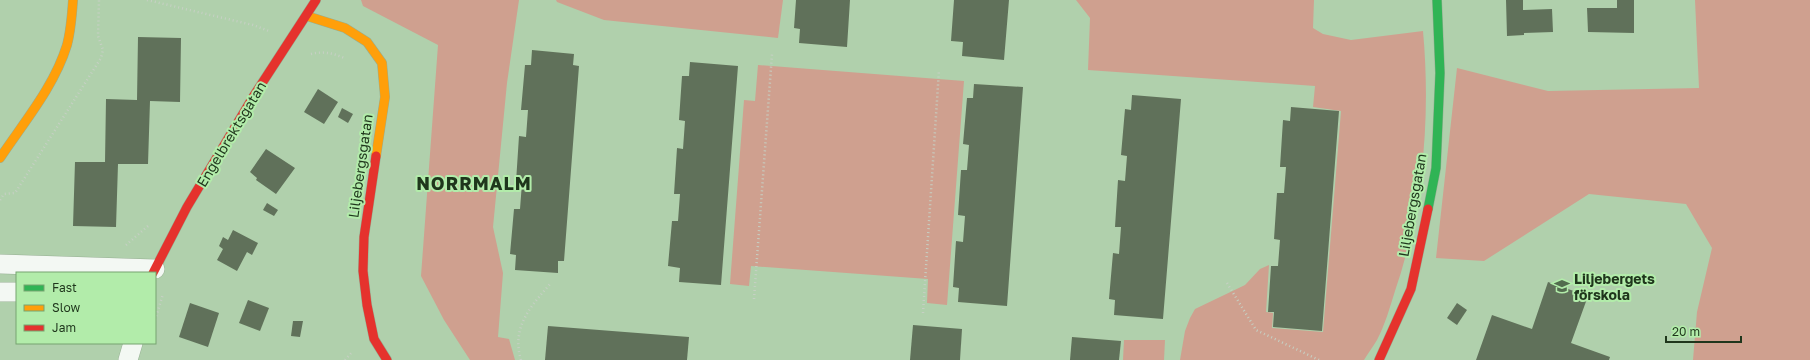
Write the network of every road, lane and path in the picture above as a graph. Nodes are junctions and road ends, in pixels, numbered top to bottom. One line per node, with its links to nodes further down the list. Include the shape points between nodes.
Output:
1 (73, 0): 11 (street, via 66,53 50,84)
2 (147, 0): 6 (path, via 253,25 269,32)
3 (316, 0): 5 (street, Engelbrektsgatan)
4 (1437, 0): 31 (street, Liljebergsgatan, via 1440,73 1436,168 1411,289)
5 (307, 16): 15 (street, Engelbrektsgatan, via 253,96 187,207); 28 (street, Liljebergsgatan, via 345,28 367,42 382,63 385,97 364,237 363,271 374,339)
6 (273, 25)
7 (772, 54): 21 (path)
8 (306, 55): 9 (path, via 320,51)
9 (350, 61)
10 (939, 70): 22 (path)
11 (0, 158)
12 (149, 225): 13 (path)
13 (124, 246)
14 (0, 264): 15 (street)
15 (154, 271)
16 (551, 283): 29 (path, via 523,318 519,335)
17 (1227, 283): 30 (path, via 1256,330)
18 (165, 288): 23 (path)
19 (0, 292): 20 (street)
20 (16, 292)
21 (754, 299)
22 (923, 312)
23 (156, 317)
24 (133, 344): 26 (street)
25 (356, 346): 27 (path)
26 (128, 360)
27 (345, 360)
28 (387, 360)
29 (521, 360)
30 (1319, 360)
31 (1379, 360)

